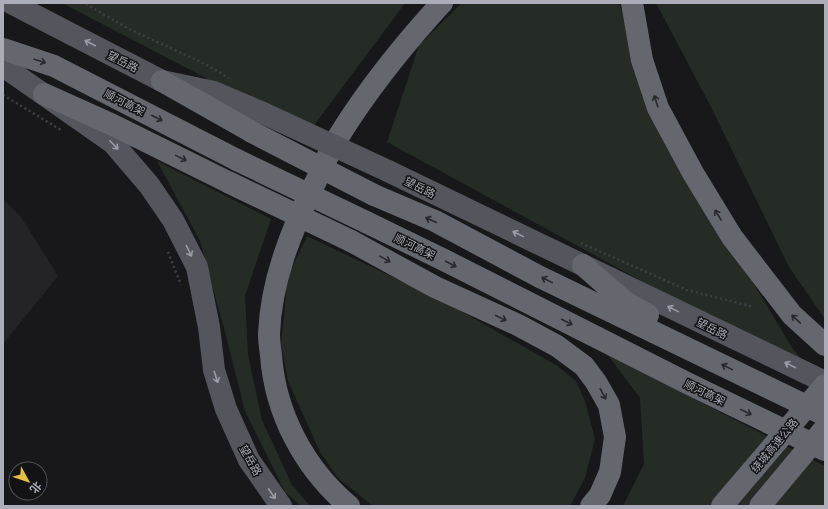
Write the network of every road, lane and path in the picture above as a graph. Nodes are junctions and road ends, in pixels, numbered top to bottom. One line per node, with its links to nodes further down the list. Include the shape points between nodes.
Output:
1 (11, 3): 9 (main road, 望岳路, one-way to 1)
2 (427, 3): 26 (highway, via 383,53 327,135 292,203 263,282 258,359 264,392 277,429 294,461)
3 (442, 3): 27 (highway, via 400,50 367,93 334,144 302,209 282,259 273,296 269,334 272,371 280,405 294,437 314,470)
4 (632, 3): 19 (highway, one-way to 4, via 792,315 732,237 693,173 658,108 642,60)
5 (86, 4): 8 (path, via 129,29 205,64)
6 (3, 49): 24 (highway, 顺河高架, one-way to 24, bridge, via 54,66 237,160)
7 (3, 66): 10 (main road, 望岳路)
8 (231, 79)
9 (162, 80): 12 (highway)
10 (44, 94): 25 (main road, 望岳路, one-way to 25, via 113,143 149,185 173,220 197,267 209,327 214,370 226,409 249,460); 28 (highway, one-way to 28, bridge, via 113,125 351,241 435,287 518,325 557,346 584,366 609,405 615,437 610,472 600,495)
11 (3, 95): 13 (path)
12 (257, 122): 16 (main road, 望岳路, one-way to 12, bridge, via 388,171); 20 (highway, one-way to 12, bridge, via 540,277 435,221 374,195)
13 (67, 134)
14 (580, 242): 18 (path, via 687,290)
15 (166, 246): 17 (path)
16 (583, 266): 20 (highway, via 624,301 662,323); 21 (main road, 望岳路, one-way to 16)
17 (182, 288)
18 (754, 307)
19 (825, 345)
20 (700, 354): 22 (highway, one-way to 20)
21 (825, 384): 29 (highway, 绕城高速公路, bridge)
22 (825, 414)
23 (825, 428): 30 (highway, bridge)
24 (825, 450)
25 (281, 506)
26 (332, 506)
27 (349, 506)
28 (591, 506)
29 (722, 506)
30 (760, 506)

